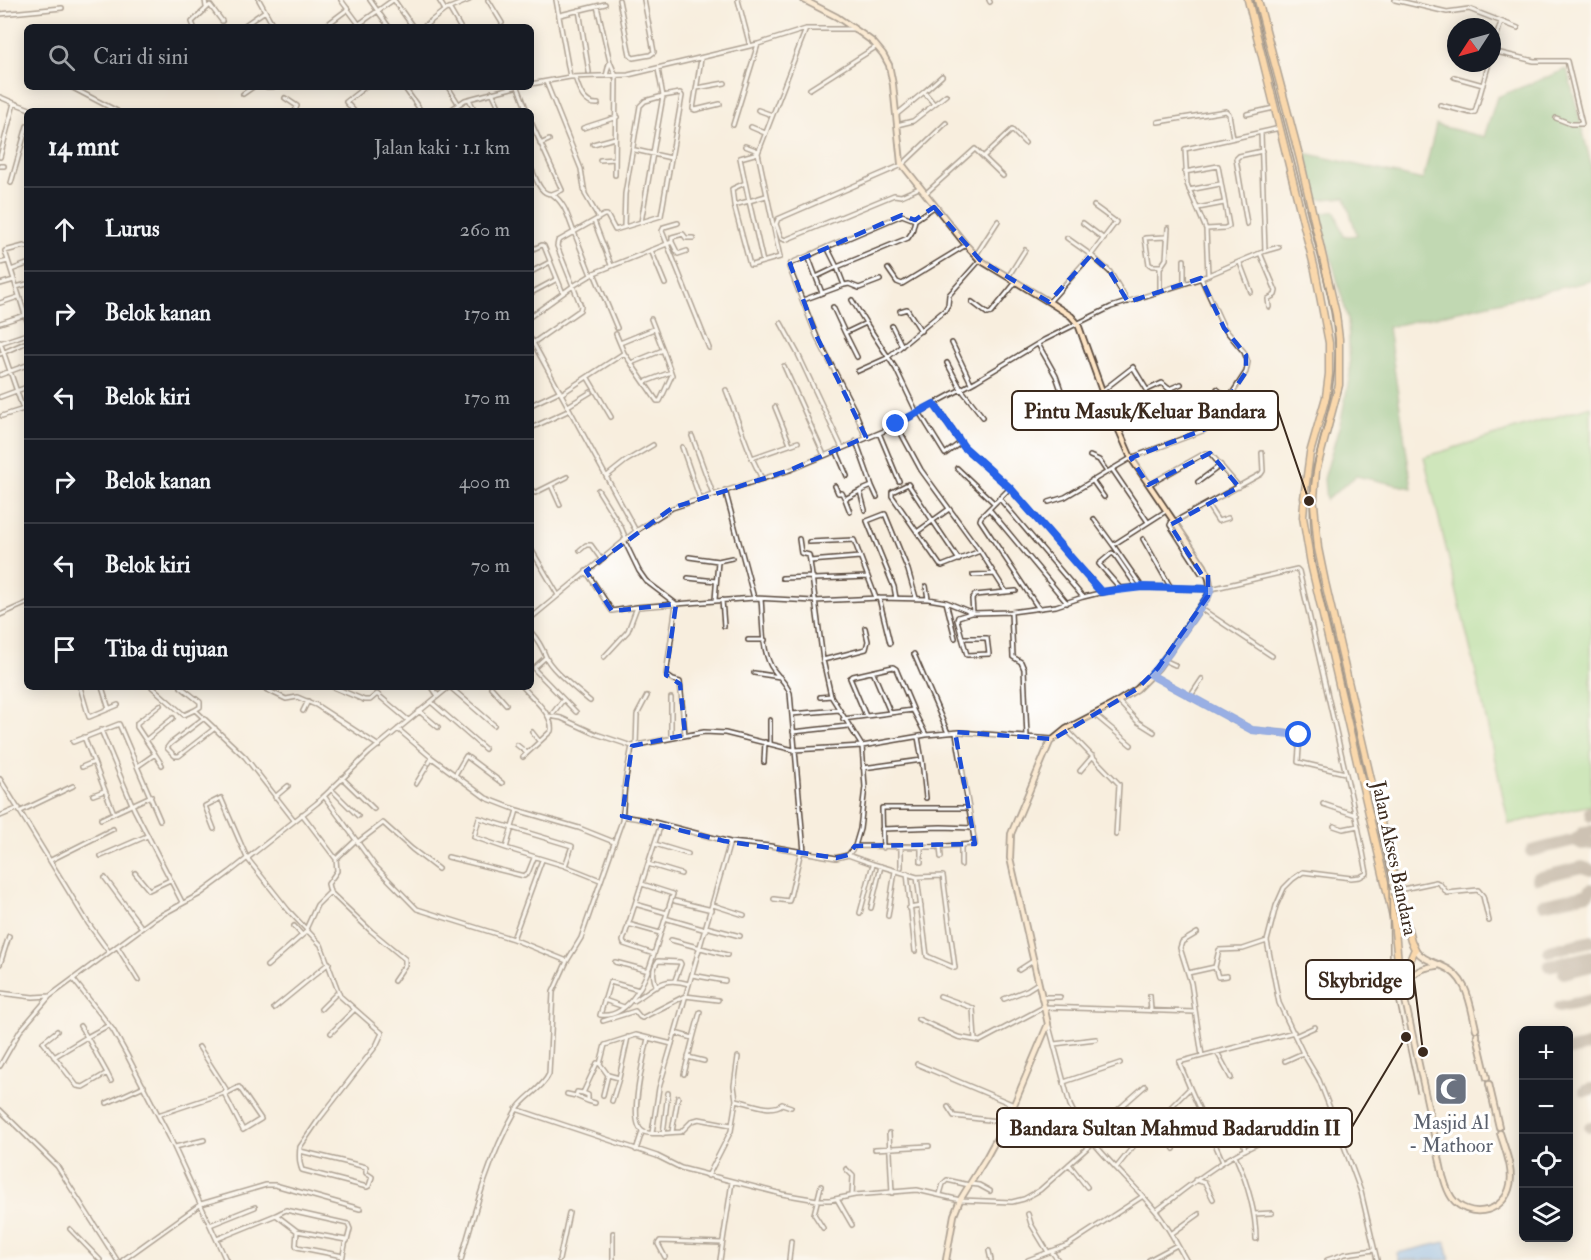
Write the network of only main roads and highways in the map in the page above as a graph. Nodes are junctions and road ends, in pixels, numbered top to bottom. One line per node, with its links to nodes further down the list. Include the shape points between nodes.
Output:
1 (1248, 0): 4 (highway, Jalan Akses Bandara)
2 (1258, 0): 3 (highway, Jalan Akses Bandara)
3 (1310, 202): 4 (highway); 4 (highway, Jalan Akses Bandara, via 1340,339 1339,385 1316,471 1314,502 1320,559 1397,889 1415,949 1409,963 1399,972 1394,921 1311,564 1304,517 1308,459 1326,397 1329,355 1326,321)
4 (1299, 205)

